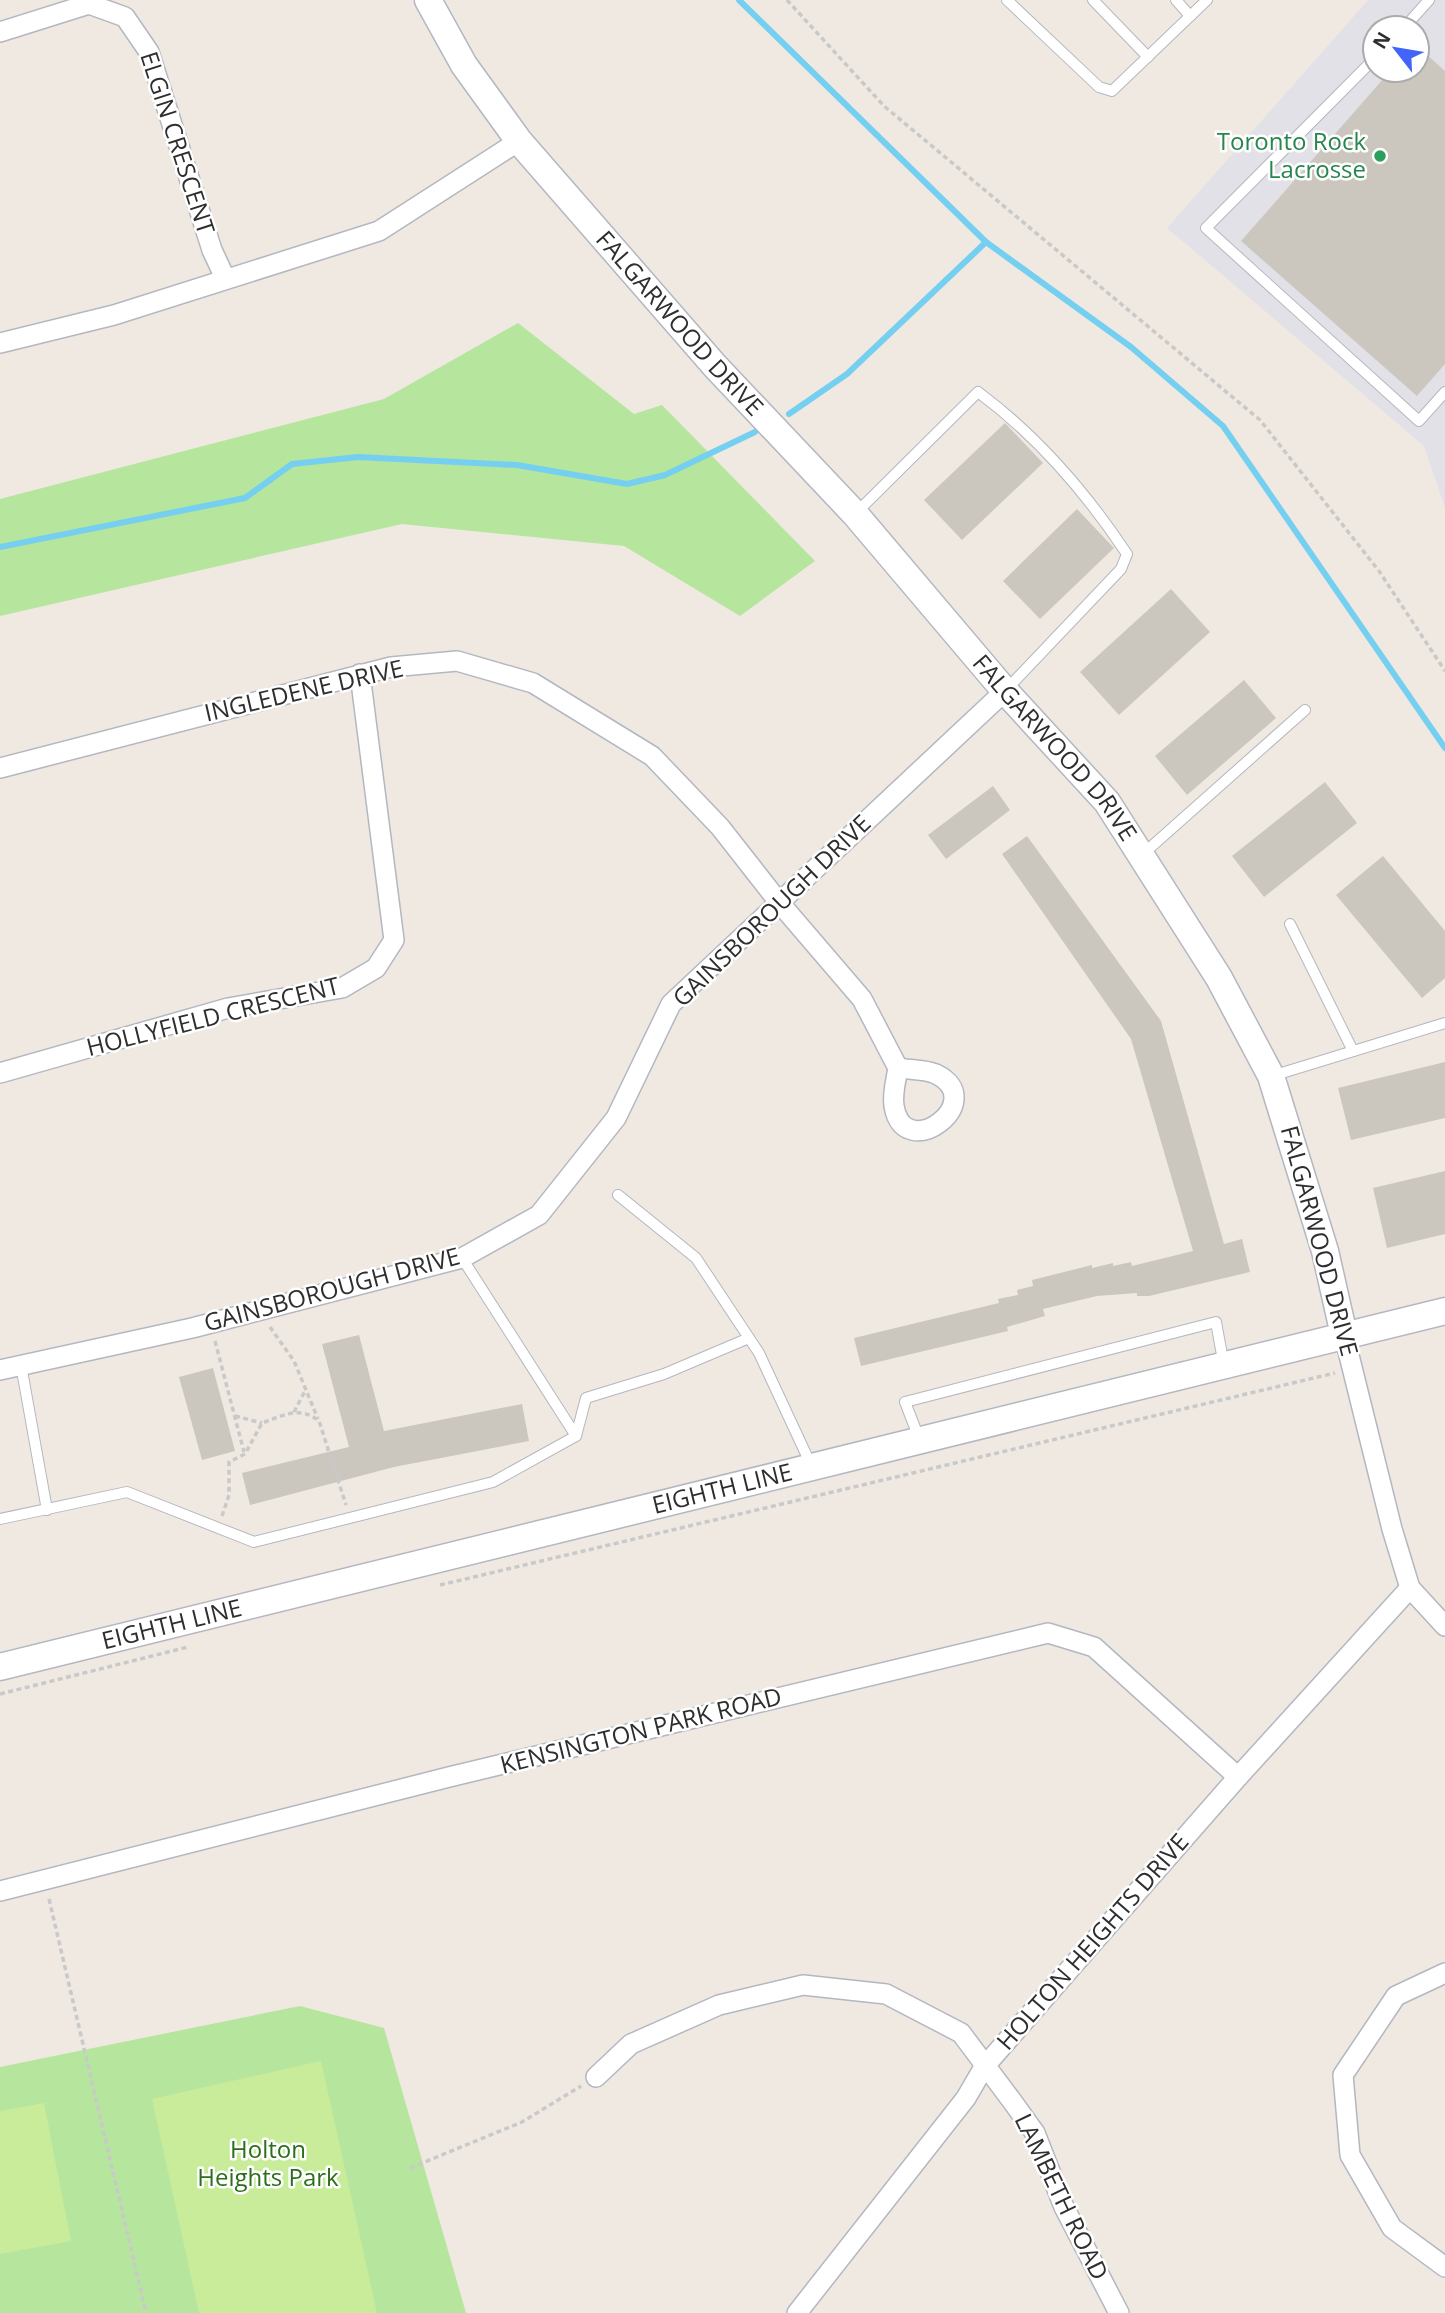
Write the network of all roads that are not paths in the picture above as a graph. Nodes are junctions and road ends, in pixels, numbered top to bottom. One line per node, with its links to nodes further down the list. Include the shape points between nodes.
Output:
1 (428, 0): 12 (street, FALGARWOOD DRIVE, via 464,65)
2 (1007, 0): 10 (lane, via 1100,87 1112,91)
3 (1093, 0): 10 (lane)
4 (1176, 0): 8 (lane)
5 (1207, 0): 8 (lane)
6 (1430, 0): 7 (lane)
7 (1417, 14)
8 (1190, 16): 10 (lane)
9 (0, 32): 13 (street, ELGIN CRESCENT, via 89,4 125,18 149,52)
10 (1148, 57)
11 (1361, 72): 15 (lane, via 1206,228 1419,421)
12 (519, 142): 13 (street, via 379,231); 16 (street, FALGARWOOD DRIVE, via 715,366)
13 (225, 278): 14 (street, via 114,315)
14 (0, 344)
15 (1445, 392)
16 (855, 514): 18 (street, FALGARWOOD DRIVE); 18 (lane, via 978,392 1008,414 1102,517 1127,554 1121,569)
17 (360, 674): 20 (street, INGLEDENE DRIVE); 22 (street, INGLEDENE DRIVE, via 457,661 533,683 652,756 720,827); 27 (street, HOLLYFIELD CRESCENT, via 394,940 376,968 342,988 228,1008)
18 (1004, 691): 21 (street, FALGARWOOD DRIVE, via 1107,802); 22 (street, GAINSBOROUGH DRIVE)
19 (1305, 710): 21 (lane)
20 (0, 768)
21 (1142, 855): 28 (street, FALGARWOOD DRIVE, via 1219,978)
22 (778, 901): 26 (street, INGLEDENE DRIVE, via 862,999); 30 (street, GAINSBOROUGH DRIVE, via 671,1004 616,1118 539,1215)
23 (1290, 924): 25 (lane)
24 (1445, 1023): 25 (lane)
25 (1353, 1051): 28 (lane)
26 (898, 1068)
27 (0, 1073)
28 (1271, 1076): 32 (street, FALGARWOOD DRIVE, via 1325,1251)
29 (618, 1195): 33 (lane, via 696,1258)
30 (462, 1258): 34 (street, GAINSBOROUGH DRIVE, via 211,1324); 37 (lane)
31 (1445, 1311): 32 (street, EIGHTH LINE)
32 (1344, 1335): 35 (street, EIGHTH LINE); 42 (street, FALGARWOOD DRIVE)
33 (749, 1338): 37 (lane, via 664,1374 586,1398); 39 (lane)
34 (21, 1366): 36 (street, GAINSBOROUGH DRIVE); 40 (lane)
35 (1224, 1366): 38 (street, EIGHTH LINE); 38 (lane, via 1216,1322 905,1402)
36 (0, 1370)
37 (576, 1436): 40 (lane, via 493,1482 254,1542 127,1492)
38 (921, 1443): 39 (street, EIGHTH LINE)
39 (812, 1467): 44 (street, EIGHTH LINE)
40 (47, 1510): 41 (lane)
41 (0, 1519)
42 (1410, 1588): 43 (street, FALGARWOOD DRIVE); 45 (street, HOLTON HEIGHTS DRIVE)
43 (1445, 1626)
44 (0, 1667)
45 (1238, 1777): 46 (street, KENSINGTON PARK ROAD, via 1094,1647 1048,1633); 48 (street, HOLTON HEIGHTS DRIVE)
46 (0, 1891)
47 (1445, 1973): 50 (street, via 1396,1996 1343,2075 1350,2155 1392,2228)
48 (984, 2067): 49 (street, LAMBETH ROAD, via 961,2033 887,1994 803,1985 719,2005 631,2044); 51 (street, HOLTON HEIGHTS DRIVE, via 966,2098); 52 (street, LAMBETH ROAD, via 1035,2133 1064,2207)
49 (596, 2077)
50 (1445, 2267)
51 (797, 2313)
52 (1119, 2313)

